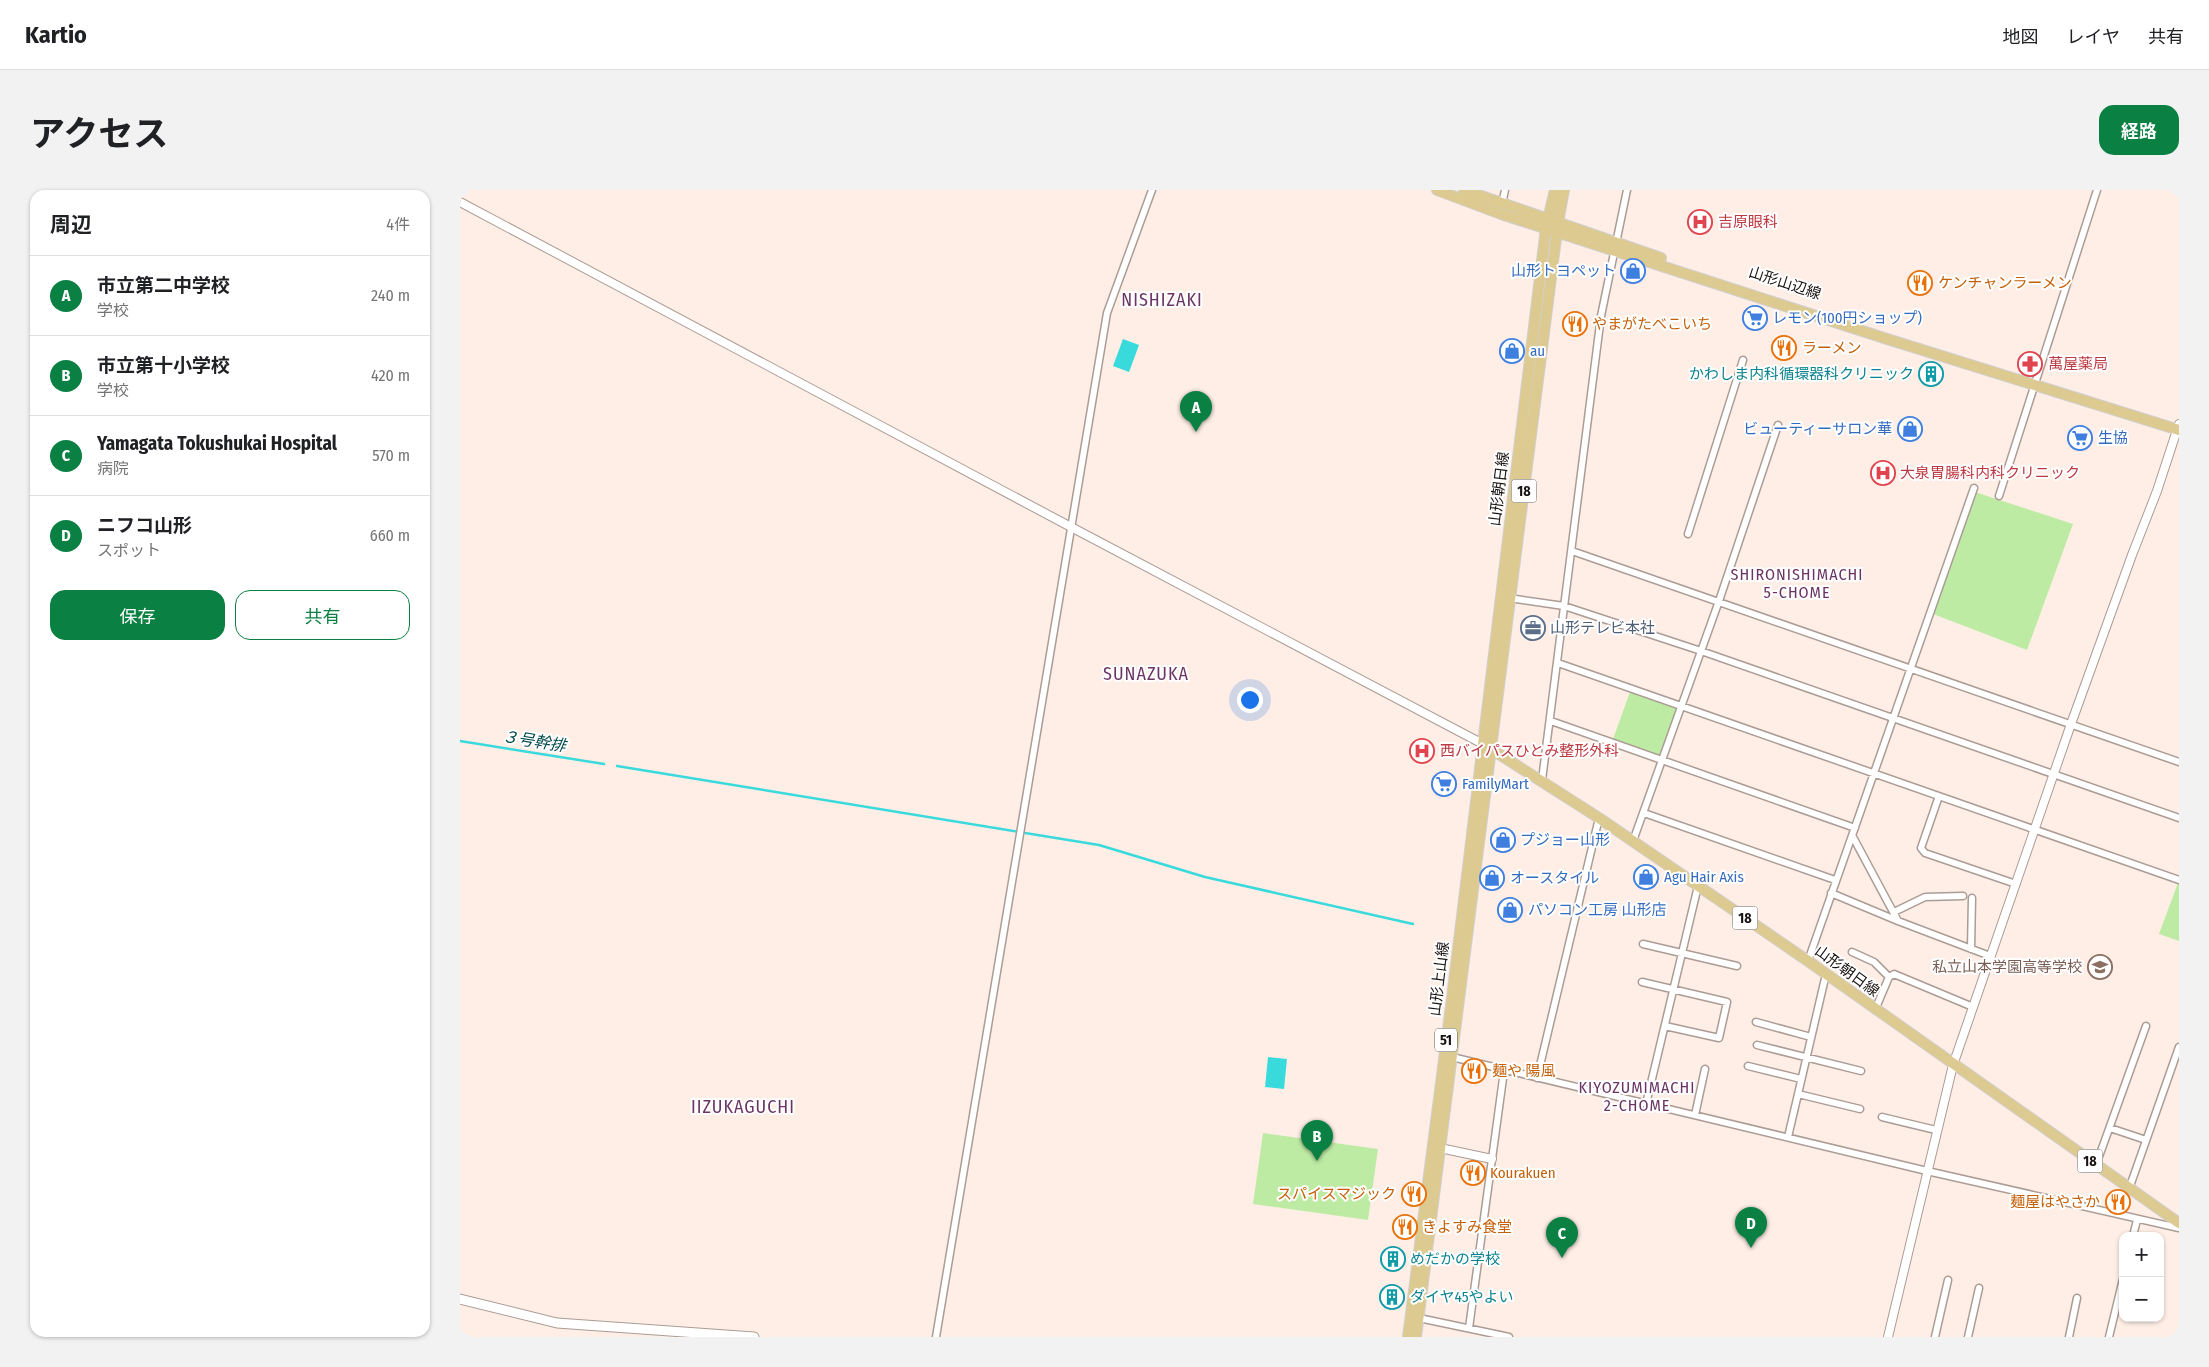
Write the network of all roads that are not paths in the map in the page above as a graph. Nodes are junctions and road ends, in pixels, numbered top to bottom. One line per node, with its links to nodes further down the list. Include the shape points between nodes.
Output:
1 (1152, 190): 19 (street, via 1107,313)
2 (1437, 190): 11 (main road)
3 (1464, 190): 10 (main road)
4 (1505, 190): 10 (street)
5 (1555, 190): 11 (main road)
6 (1564, 190): 11 (main road)
7 (1627, 190): 12 (street)
8 (2097, 190): 14 (street)
9 (460, 202): 19 (street)
10 (1502, 204): 11 (main road)
11 (1552, 226): 12 (main road, 山形山辺線); 22 (main road, 山形朝日線 / 18)
12 (1615, 247): 14 (main road, 山形山辺線); 21 (street, via 1601,316)
13 (1743, 360): 20 (street)
14 (2035, 382): 16 (main road, 山形山辺線); 18 (street)
15 (1778, 424): 23 (street)
16 (2179, 426): 31 (street)
17 (1974, 488): 27 (street)
18 (1998, 496)
19 (1071, 527): 32 (street); 109 (street)
20 (1688, 534)
21 (1572, 551): 23 (street); 24 (street)
22 (1506, 598): 24 (street); 32 (main road, 山形朝日線 / 18)
23 (1718, 601): 25 (street); 27 (street)
24 (1564, 606): 25 (street); 26 (street)
25 (1701, 651): 28 (street); 29 (street)
26 (1558, 663): 28 (street); 30 (street)
27 (1910, 668): 29 (street); 31 (street)
28 (1682, 707): 33 (street); 35 (street)
29 (1893, 718): 35 (street); 36 (street)
30 (1551, 721): 33 (street); 37 (street)
31 (2071, 724): 34 (street); 36 (street)
32 (1488, 747): 37 (main road, 山形朝日線 / 18); 74 (main road, 山形上山線 / 51); 110 (main road, 山形上山線 / 51)
33 (1663, 759): 39 (street); 42 (street)
34 (2179, 762)
35 (1874, 773): 38 (street); 42 (street)
36 (2053, 774): 41 (street); 43 (street)
37 (1542, 780): 40 (main road, 山形朝日線 / 18)
38 (1939, 796): 43 (street); 48 (street, via 1921,848 1925,853)
39 (1644, 813): 45 (street); 46 (street)
40 (1599, 818): 45 (main road, 山形朝日線 / 18); 81 (street)
41 (2179, 818)
42 (1855, 828): 44 (street)
43 (2034, 830): 47 (street); 48 (street)
44 (1852, 837): 46 (street); 53 (street)
45 (1633, 841): 49 (main road, 山形朝日線 / 18)
46 (1835, 880): 50 (street)
47 (2179, 880)
48 (2016, 884): 59 (street)
49 (1698, 886): 58 (street); 60 (main road, 山形朝日線 / 18)
50 (1832, 893): 54 (street); 60 (street)
51 (1963, 896): 53 (street, via 1925,897)
52 (1972, 898): 56 (street)
53 (1894, 912): 54 (street)
54 (1898, 920): 56 (street)
55 (1643, 944): 58 (street)
56 (1971, 949): 59 (street)
57 (1852, 952): 63 (street, via 1874,962)
58 (1682, 953): 61 (street); 65 (street)
59 (1990, 956): 66 (street)
60 (1808, 961): 62 (main road, 山形朝日線 / 18)
61 (1737, 966)
62 (1826, 974): 67 (main road, 山形朝日線 / 18); 71 (street)
63 (1889, 976): 66 (street, via 1894,974); 67 (street)
64 (1642, 982): 65 (street)
65 (1674, 990): 69 (street); 69 (street, via 1727,1002 1719,1038)
66 (1973, 1007): 76 (street)
67 (1875, 1010): 76 (main road, 山形朝日線 / 18)
68 (1756, 1022): 71 (street)
69 (1666, 1026): 84 (street)
70 (2146, 1026): 88 (street)
71 (1811, 1037): 75 (street)
72 (1757, 1045): 75 (street)
73 (2179, 1047): 91 (street)
74 (1452, 1057): 79 (street); 92 (main road, 山形上山線 / 51)
75 (1806, 1057): 80 (street); 82 (street)
76 (1953, 1065): 89 (street); 94 (main road, 山形朝日線 / 18)
77 (1748, 1066): 82 (street)
78 (1705, 1069): 86 (street)
79 (1504, 1070): 81 (street); 93 (street)
80 (1862, 1071)
81 (1537, 1078): 84 (street)
82 (1801, 1079): 83 (street)
83 (1798, 1094): 85 (street); 90 (street)
84 (1646, 1104): 86 (street)
85 (1860, 1109)
86 (1694, 1115): 90 (street)
87 (1882, 1117): 89 (street)
88 (2110, 1128): 91 (street); 94 (street)
89 (1936, 1130): 95 (street)
90 (1788, 1137): 95 (street)
91 (2146, 1140): 96 (street)
92 (1440, 1148): 93 (street); 106 (main road, 山形上山線 / 51)
93 (1492, 1159): 107 (street)
94 (2096, 1165): 96 (main road, 山形朝日線 / 18)
95 (1927, 1171): 97 (street); 113 (street)
96 (2129, 1189): 98 (main road, 山形朝日線 / 18)
97 (2137, 1220): 99 (street); 100 (street)
98 (2179, 1223)
99 (2179, 1228)
100 (2134, 1232)
101 (1948, 1280): 114 (street)
102 (1979, 1288): 115 (street)
103 (2119, 1296): 117 (street)
104 (460, 1298): 108 (main road, via 557,1323)
105 (2077, 1298): 116 (street)
106 (1419, 1318): 107 (street); 111 (main road, 山形上山線 / 51)
107 (1469, 1328): 112 (street)
108 (754, 1337)
109 (936, 1337)
110 (1408, 1337)
111 (1416, 1337)
112 (1509, 1337)
113 (1888, 1337)
114 (1935, 1337)
115 (1968, 1337)
116 (2069, 1337)
117 (2109, 1337)

